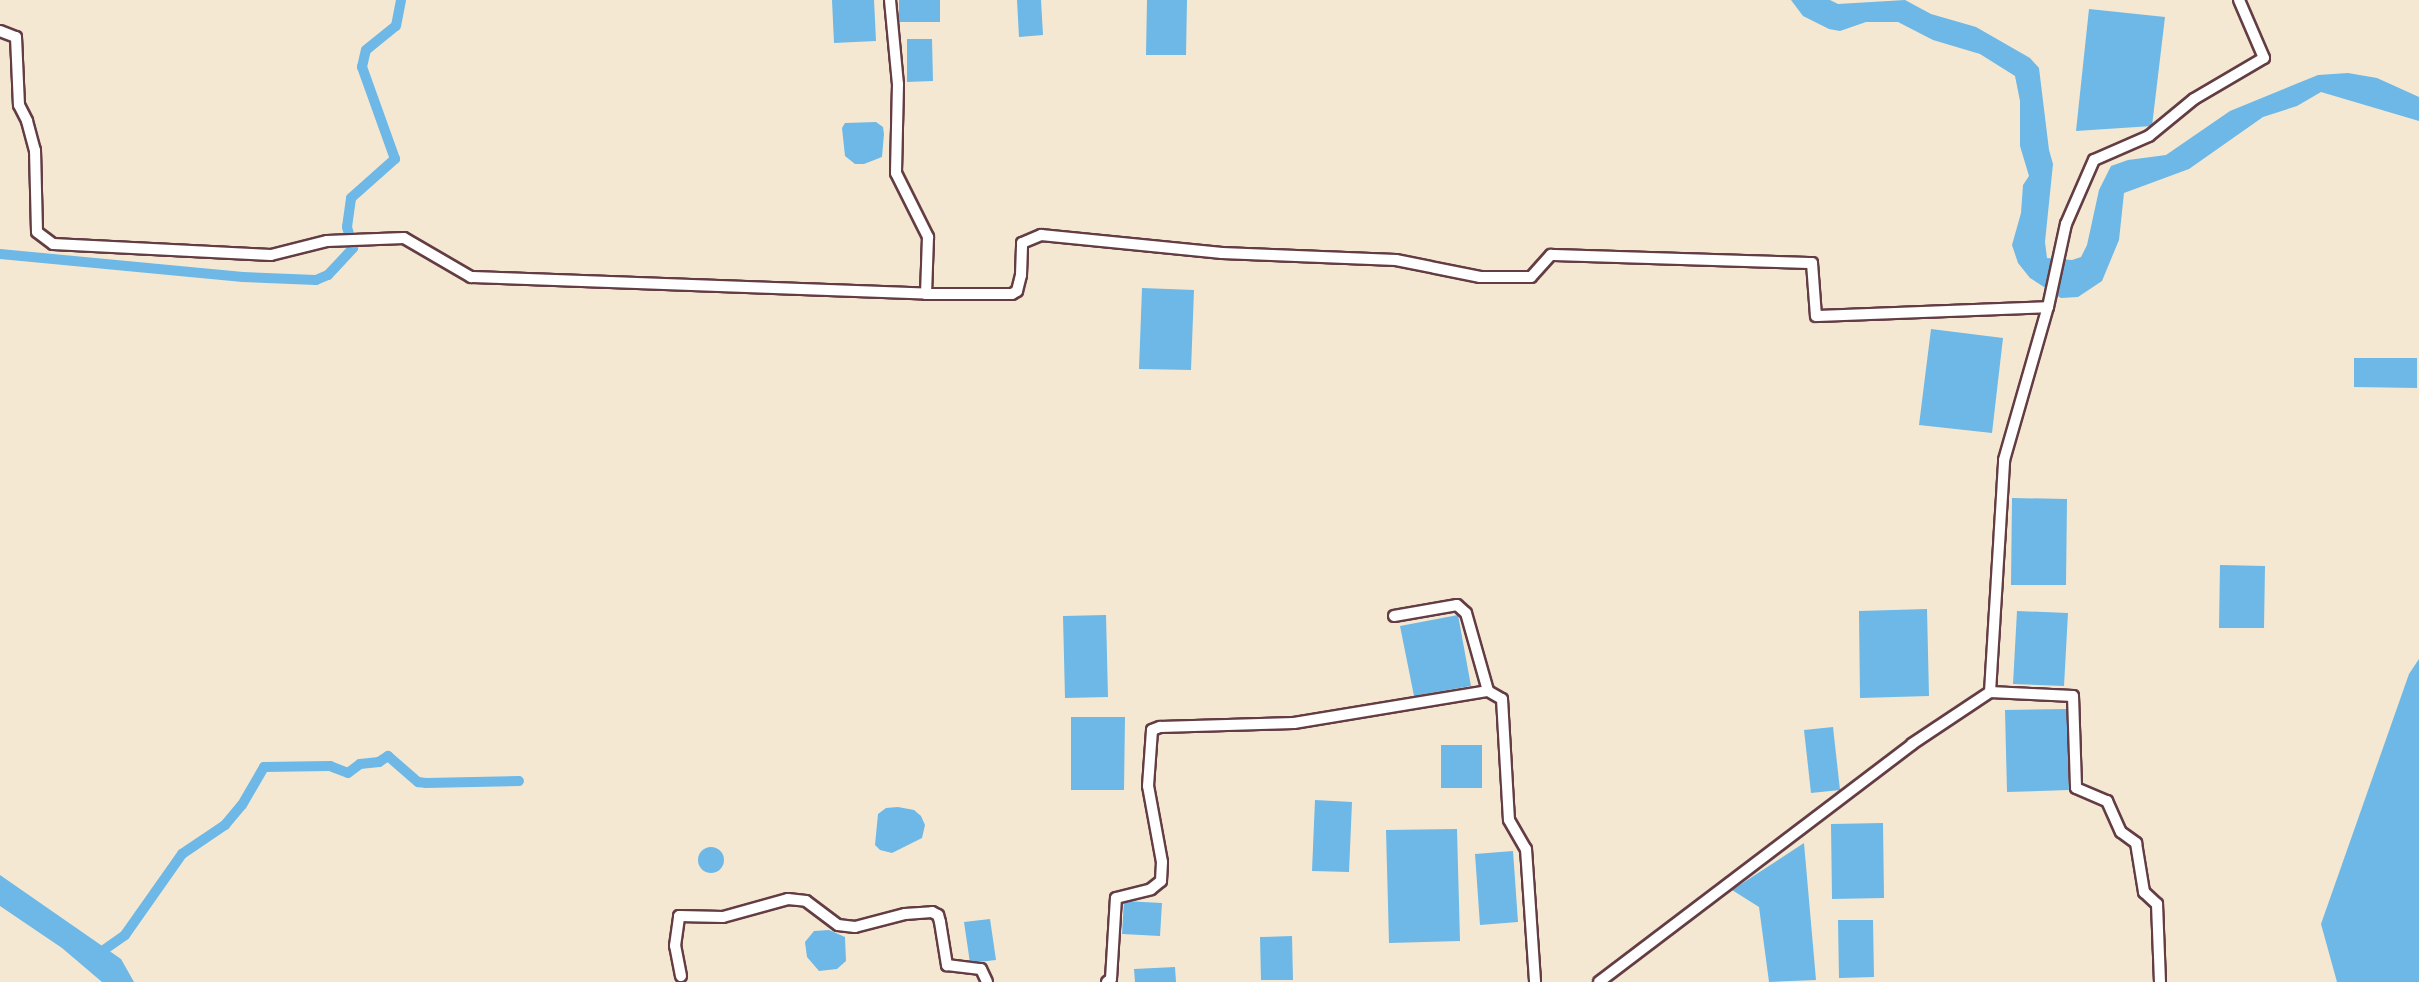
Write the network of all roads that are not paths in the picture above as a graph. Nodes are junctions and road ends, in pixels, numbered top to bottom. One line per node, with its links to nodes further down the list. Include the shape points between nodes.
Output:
1 (890, 0): 4 (street, via 898,84 896,173 928,237)
2 (2239, 0): 5 (street, via 2264,58 2194,99 2149,136 2094,160 2066,224)
3 (0, 31): 4 (street, via 16,37 19,105 34,150 37,232 63,245 271,255 327,241 404,237 471,277)
4 (926, 295): 5 (street, via 1012,294 1021,275 1022,243 1041,235 1222,253 1396,260 1480,277 1531,277 1551,256 1812,263 1816,317)
5 (2048, 307): 8 (street, via 2004,460)
6 (1394, 616): 7 (street, via 1457,605 1466,613)
7 (1488, 691): 11 (street, via 1294,723 1152,730 1148,786 1162,862 1161,881 1151,889 1116,898 1111,979); 12 (street, via 1502,699 1509,820 1526,849)
8 (1990, 692): 13 (street, via 1891,760); 14 (street, via 2073,696 2076,788 2107,801 2121,832 2136,843 2144,892 2157,904)
9 (681, 975): 10 (street, via 674,946 679,916 723,917 788,899 806,901 838,925 855,927 932,912 940,922 947,965 981,969)
10 (987, 982)
11 (1107, 982)
12 (1535, 982)
13 (1599, 982)
14 (2160, 982)

